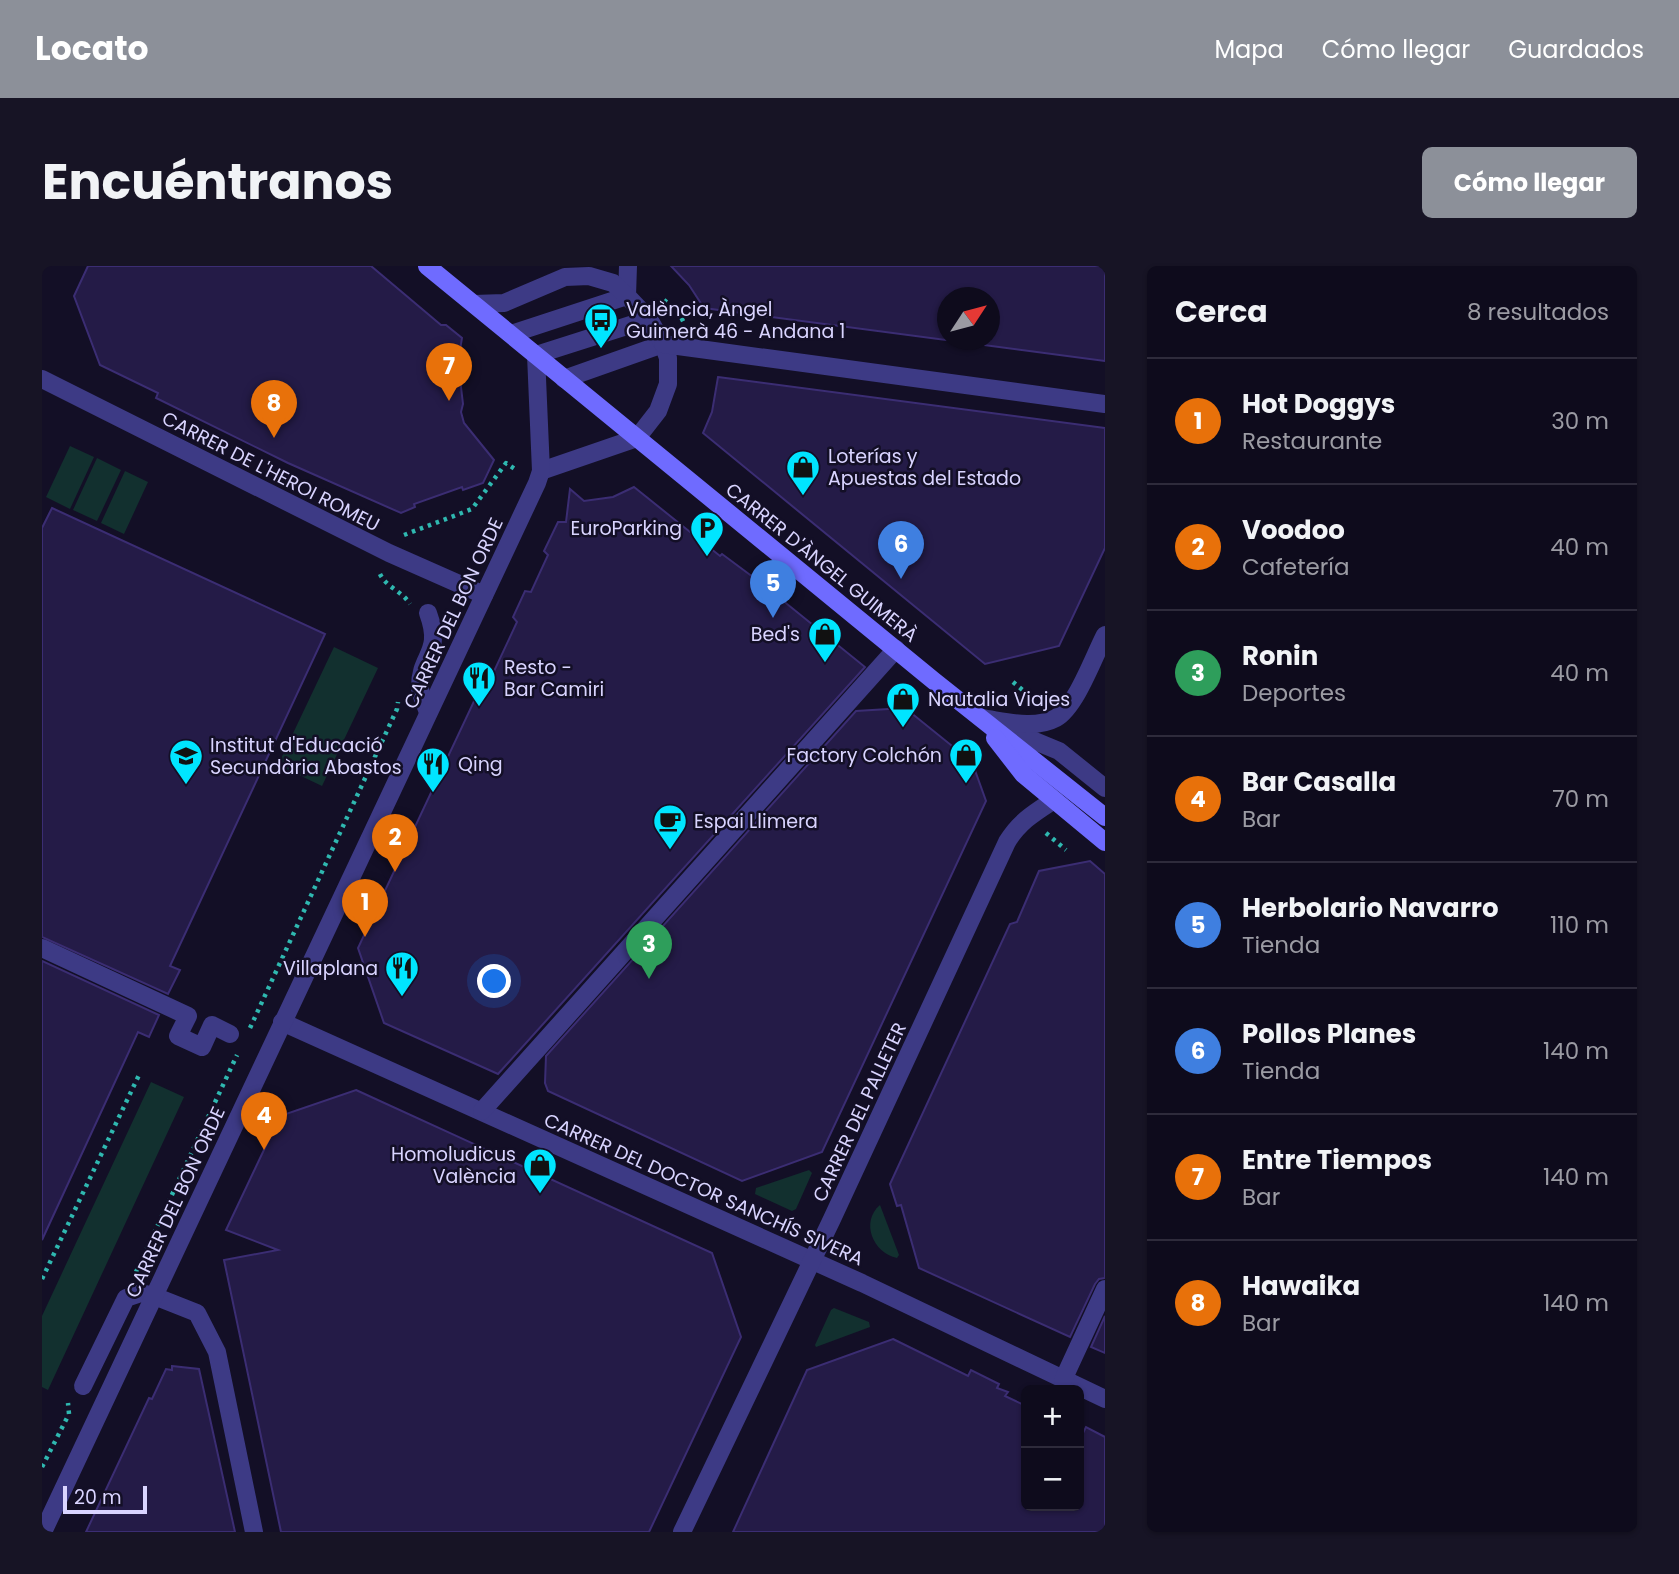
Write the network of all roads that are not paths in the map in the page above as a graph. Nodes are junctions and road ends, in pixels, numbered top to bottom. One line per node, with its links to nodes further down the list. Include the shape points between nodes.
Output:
1 (427, 266): 4 (main road, CARRER D'ÀNGEL GUIMERÀ)
2 (628, 266): 3 (street)
3 (627, 296): 4 (street, via 613,283 589,276 565,277 517,299); 5 (street); 6 (street)
4 (474, 304): 6 (main road, CARRER D'ÀNGEL GUIMERÀ)
5 (649, 319): 7 (street); 8 (street)
6 (511, 334): 8 (main road, CARRER D'ÀNGEL GUIMERÀ)
7 (663, 344): 10 (street); 11 (street); 12 (street, via 668,384 658,411)
8 (536, 355): 10 (main road, CARRER D'ÀNGEL GUIMERÀ); 13 (street)
9 (42, 379): 14 (street, CARRER DE L'HEROI ROMEU, via 389,553)
10 (564, 379): 12 (main road, CARRER D'ÀNGEL GUIMERÀ)
11 (1105, 404)
12 (637, 438): 13 (street); 17 (main road, CARRER D'ÀNGEL GUIMERÀ)
13 (532, 473): 14 (street, CARRER DEL BON ORDE)
14 (484, 595): 18 (street, CARRER DEL BON ORDE)
15 (428, 613): 18 (street, via 435,644 423,668 420,689)
16 (1105, 635): 19 (street, via 1068,709 1055,719 1023,724)
17 (896, 649): 19 (main road, CARRER D'ÀNGEL GUIMERÀ); 27 (street)
18 (428, 713): 25 (street, CARRER DEL BON ORDE)
19 (981, 718): 20 (street, CARRER D'ÀNGEL GUIMERÀ, via 1059,751); 21 (main road, CARRER D'ÀNGEL GUIMERÀ, via 1023,775); 22 (main road, CARRER D'ÀNGEL GUIMERÀ)
20 (1105, 789)
21 (1054, 800): 23 (main road, CARRER D'ÀNGEL GUIMERÀ); 28 (street, CARRER DEL PALLETER, via 1027,817 1007,842)
22 (1105, 817)
23 (1105, 842)
24 (42, 948): 26 (street, via 188,1016 178,1036 202,1047 212,1025)
25 (282, 1022): 27 (street, CARRER DEL DOCTOR SANCHÍS SIVERA); 30 (street, CARRER DEL BON ORDE)
26 (230, 1034)
27 (482, 1111): 28 (street, CARRER DEL DOCTOR SANCHÍS SIVERA)
28 (811, 1261): 31 (street, CARRER DEL DOCTOR SANCHÍS SIVERA); 36 (street, CARRER DEL PALLETER)
29 (1105, 1289): 31 (street)
30 (154, 1297): 32 (street, via 141,1293 126,1298); 34 (street, CARRER DEL BON ORDE); 35 (street, via 197,1313 217,1352)
31 (1063, 1380): 33 (street, CARRER DEL DOCTOR SANCHÍS SIVERA)
32 (83, 1386)
33 (1105, 1399)
34 (45, 1523)
35 (254, 1532)
36 (682, 1532)

